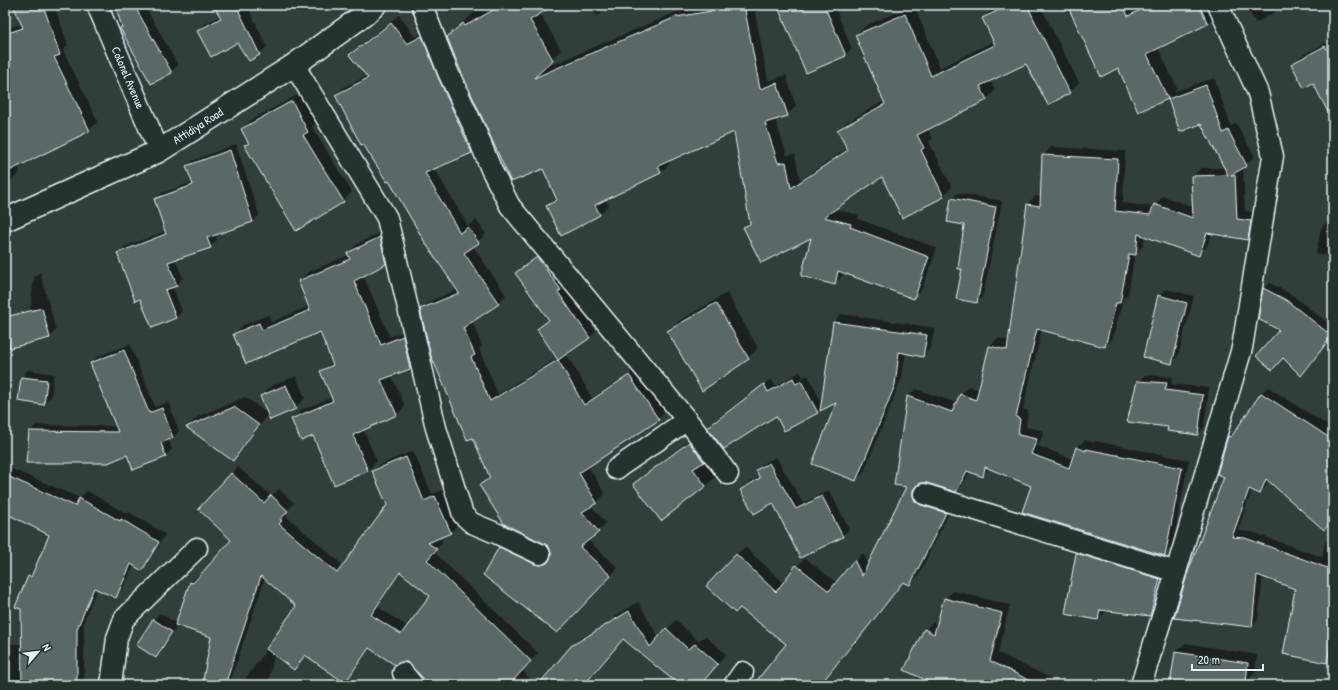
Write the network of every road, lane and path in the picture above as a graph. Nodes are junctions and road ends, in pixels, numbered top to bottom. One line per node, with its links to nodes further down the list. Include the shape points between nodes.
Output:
1 (97, 5): 6 (street, Colonel Avenue)
2 (375, 5): 5 (main road, Attidiya Road)
3 (422, 5): 8 (street, via 448,72 510,206)
4 (1218, 5): 14 (street, via 1258,93 1273,156 1242,348)
5 (294, 65): 6 (main road, Attidiya Road); 13 (street, via 387,218 436,428 462,515 472,523)
6 (159, 151): 7 (main road, Attidiya Road)
7 (5, 220)
8 (687, 420): 9 (street); 10 (street)
9 (616, 469)
10 (728, 474)
11 (924, 494): 14 (street)
12 (197, 548): 15 (street, via 124,618 117,638)
13 (540, 554)
14 (1176, 572): 16 (street)
15 (111, 685)
16 (1141, 685)

